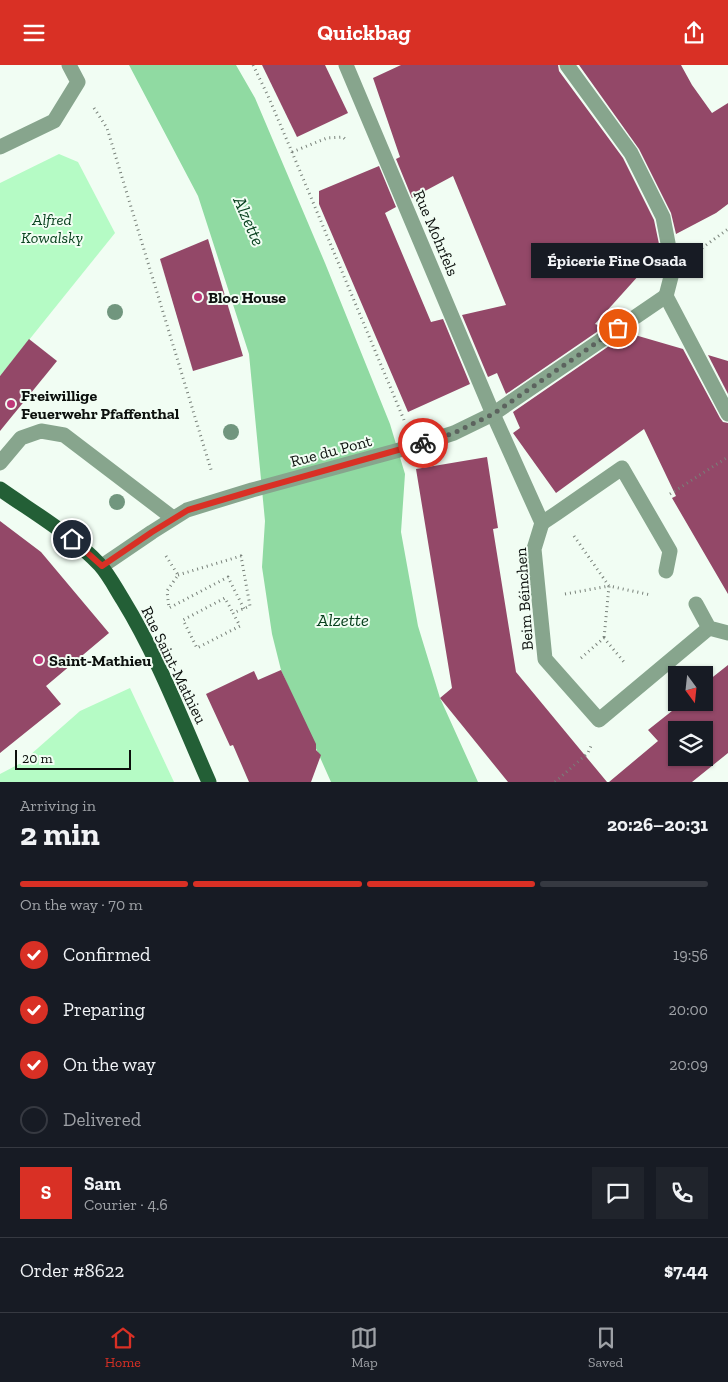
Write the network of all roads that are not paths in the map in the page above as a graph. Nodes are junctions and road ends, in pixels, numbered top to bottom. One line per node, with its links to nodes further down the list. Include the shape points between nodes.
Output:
1 (69, 65): 4 (street, via 78,82 54,121)
2 (346, 65): 6 (street, Rue Mohrfels)
3 (568, 65): 5 (street, via 631,153 663,217 673,269)
4 (0, 147)
5 (666, 296): 6 (street, Rue du Pont); 7 (street)
6 (493, 414): 10 (street, Rue du Pont, via 454,433 220,500); 11 (street)
7 (728, 414)
8 (0, 463): 10 (street, via 21,438 41,431 64,435)
9 (0, 489): 12 (main road, Rue Saint-Mathieu, via 63,532)
10 (173, 518): 12 (street, Rue du Pont)
11 (542, 523): 13 (street, via 622,468 670,551); 15 (street, Beim Béinchen, via 534,549 545,659 599,720)
12 (102, 566): 17 (main road, Rue Saint-Mathieu, via 156,660)
13 (666, 571)
14 (696, 604): 15 (street)
15 (709, 627): 16 (street)
16 (728, 633)
17 (209, 782)

